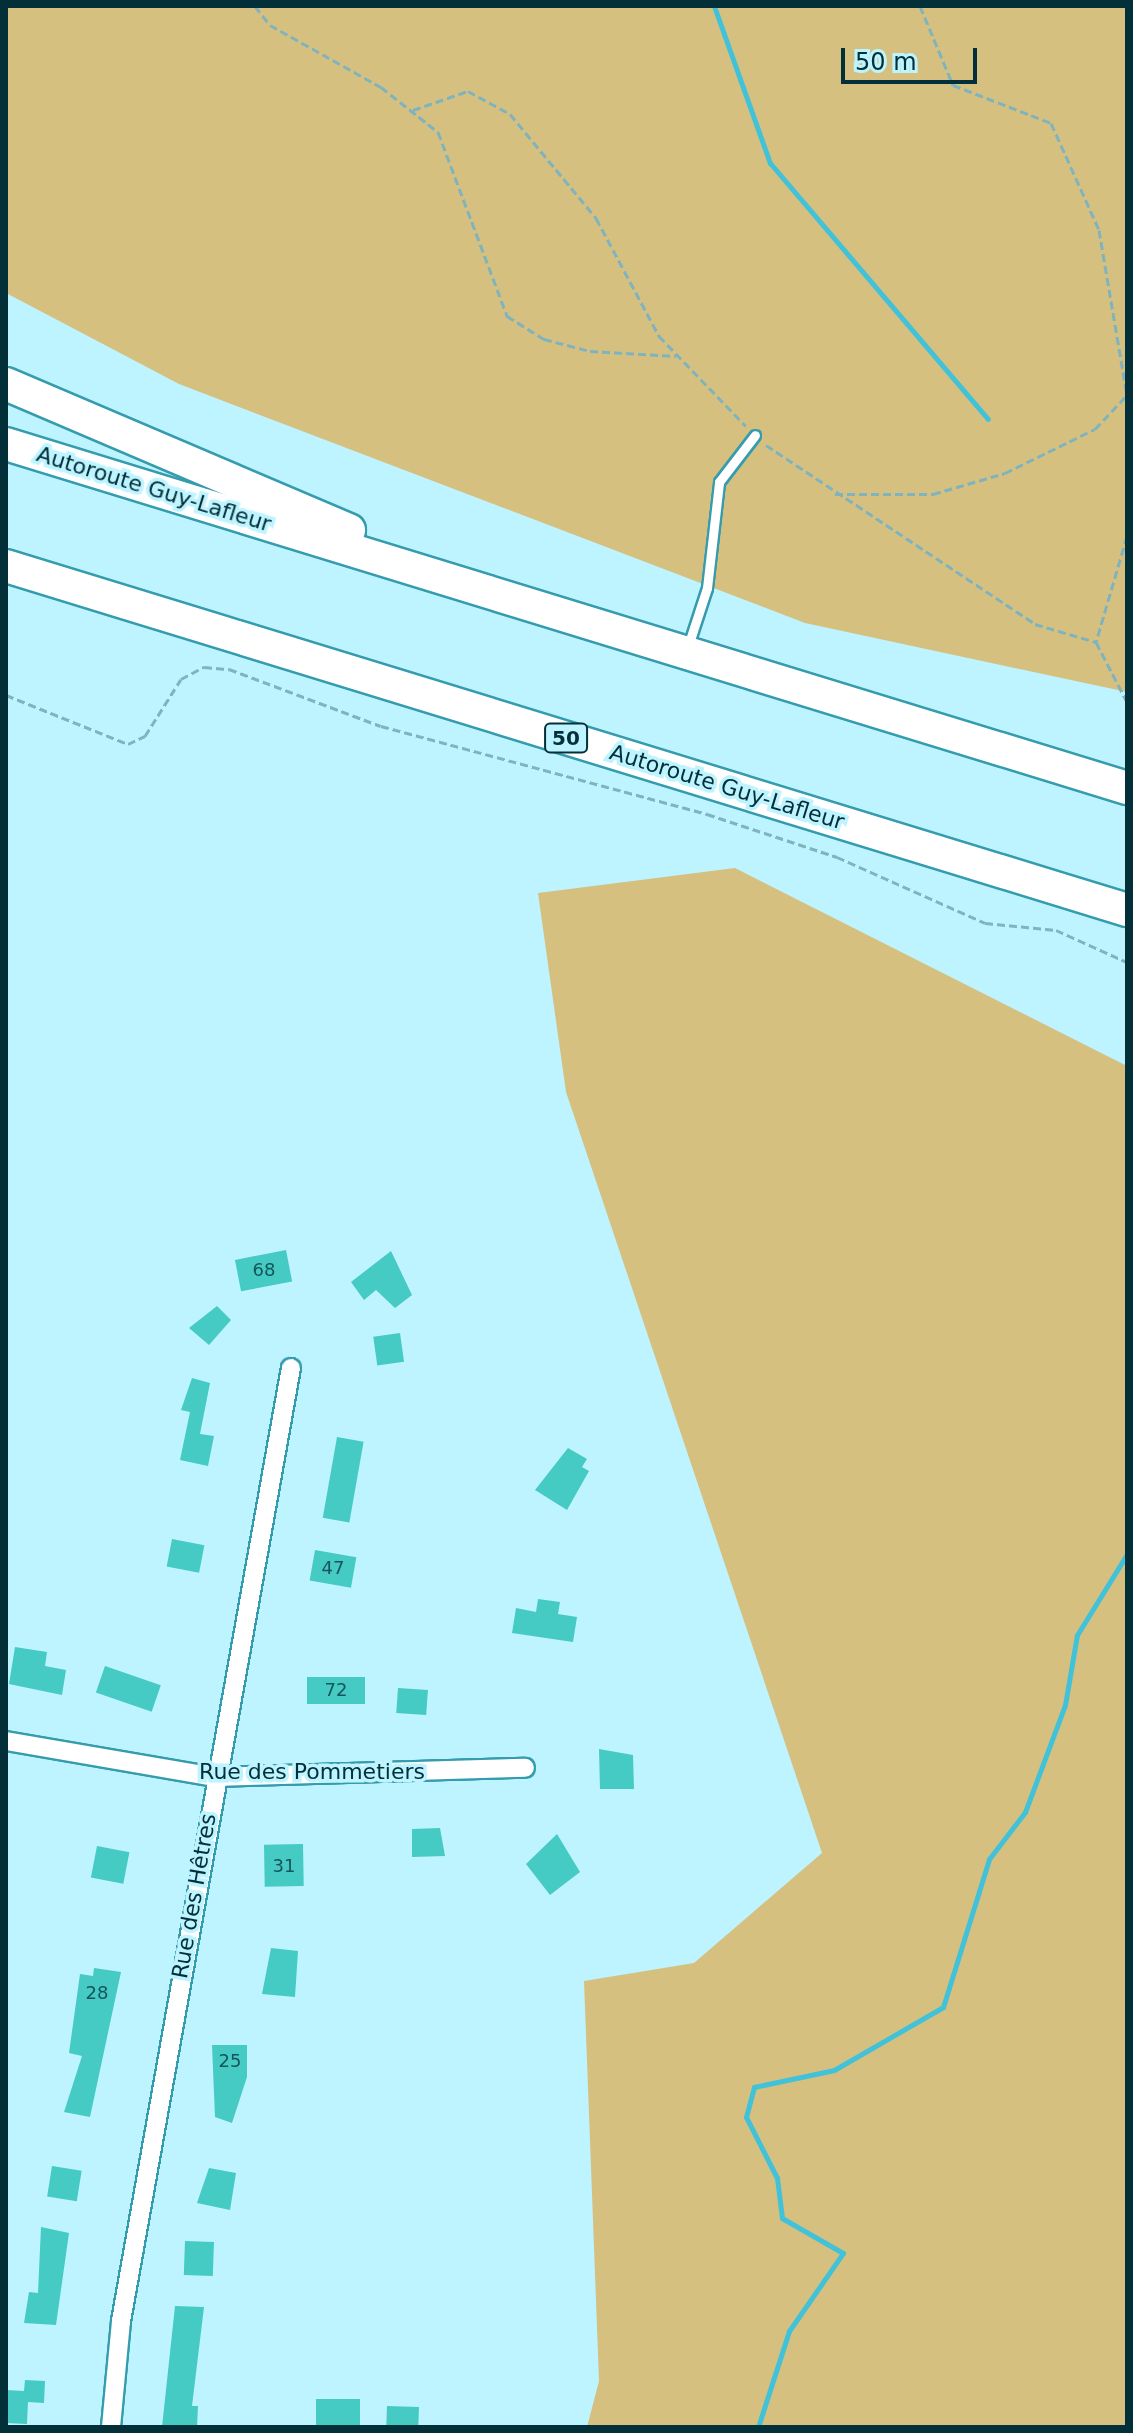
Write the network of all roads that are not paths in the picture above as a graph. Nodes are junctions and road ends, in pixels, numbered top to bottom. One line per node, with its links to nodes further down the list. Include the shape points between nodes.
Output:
1 (6, 384): 5 (highway)
2 (755, 435): 6 (lane, via 719,482 707,588)
3 (6, 444): 5 (highway, Autoroute Guy-Lafleur)
4 (6, 566): 8 (highway, Autoroute Guy-Lafleur / 50)
5 (549, 611): 6 (highway, Autoroute Guy-Lafleur)
6 (686, 653): 7 (highway, Autoroute Guy-Lafleur)
7 (1127, 788)
8 (1127, 910)
9 (291, 1368): 12 (street, Rue des Hêtres)
10 (6, 1741): 12 (street, Rue des Pommetiers)
11 (525, 1768): 12 (street, Rue des Pommetiers)
12 (214, 1777): 13 (street, Rue des Hêtres, via 121,2321)
13 (111, 2427)

